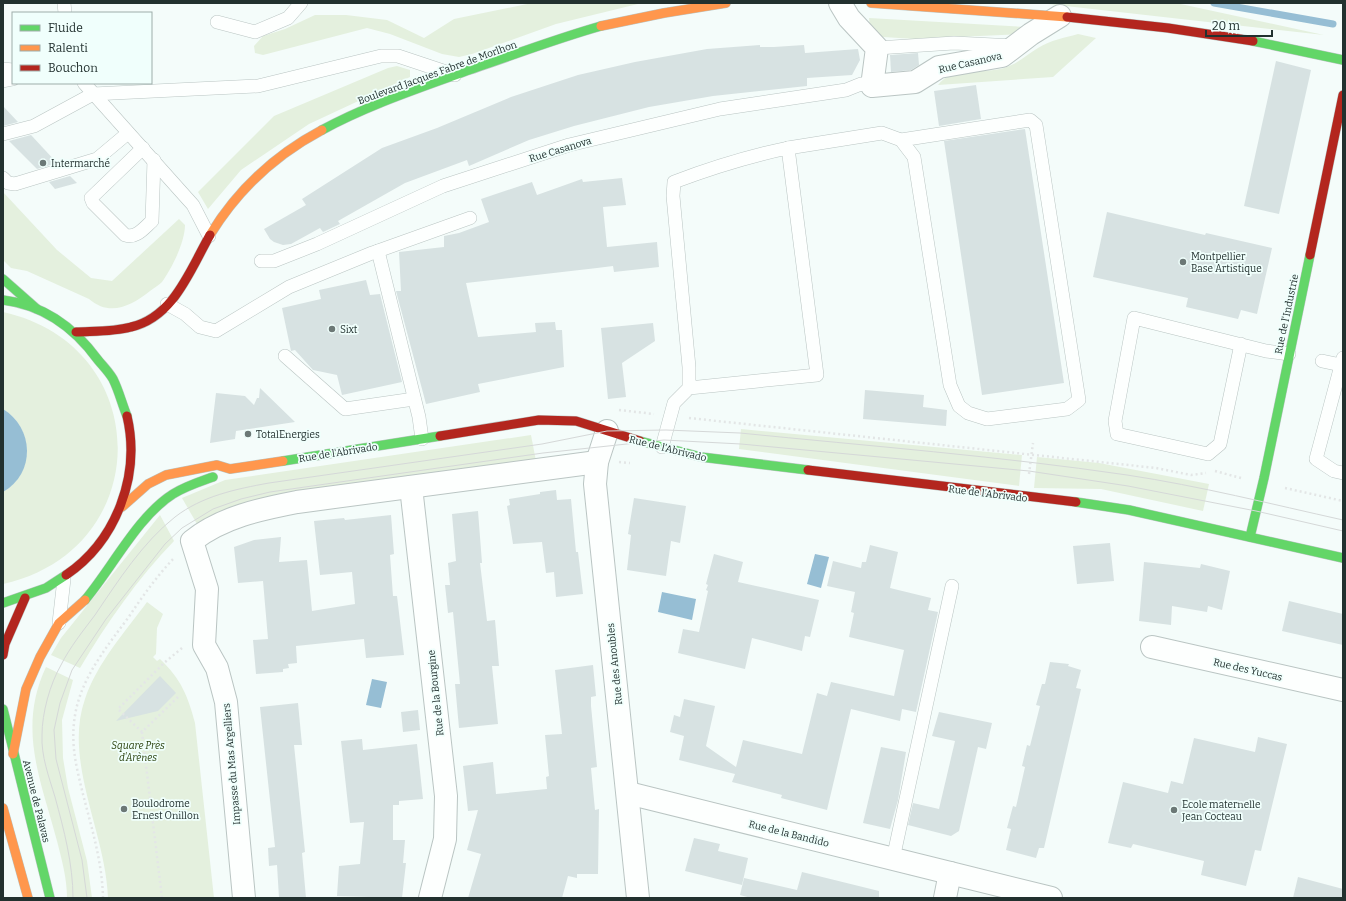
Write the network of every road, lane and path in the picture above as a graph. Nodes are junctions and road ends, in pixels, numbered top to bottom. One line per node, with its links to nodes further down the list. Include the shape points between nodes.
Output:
1 (301, 3): 6 (lane, via 288,18 255,32)
2 (726, 3): 10 (main road, Boulevard Jacques Fabre de Morlhon, via 668,11 600,27)
3 (840, 3): 8 (street, via 849,18)
4 (871, 3): 5 (main road)
5 (1060, 16): 7 (street, Rue Casanova); 9 (main road, via 1207,32)
6 (217, 22)
7 (1015, 46): 8 (lane, via 954,43); 12 (street, Rue Casanova, via 1002,56 939,67 915,82)
8 (877, 48): 12 (street)
9 (1343, 60)
10 (455, 75): 13 (lane, via 395,55 364,59 258,86); 23 (main road, Boulevard Jacques Fabre de Morlhon, via 354,115 305,139 274,161 251,182 231,204)
11 (85, 84): 13 (lane)
12 (872, 86): 25 (lane, Rue Casanova, via 861,84 846,90 720,109 569,145 443,186 317,244 274,261)
13 (93, 94): 15 (lane); 16 (lane, via 34,126)
14 (1343, 95): 32 (main road, Rue de l'Industrie)
15 (128, 133): 18 (lane); 21 (lane, via 104,155 88,163 15,184 8,184)
16 (3, 134)
17 (901, 140): 17 (lane, via 914,157 950,385 959,406 968,413 987,420 1067,409 1079,400 1036,125 1030,120); 19 (lane, via 882,134)
18 (143, 148): 20 (lane); 20 (lane, via 91,198 92,204 129,236 134,236 152,221)
19 (788, 148): 36 (lane, via 764,153 674,182 673,196); 36 (lane, via 817,375)
20 (154, 160): 23 (lane, via 193,205)
21 (3, 178)
22 (470, 218): 24 (lane)
23 (209, 236): 28 (main road, Boulevard Jacques Fabre de Morlhon, via 177,296)
24 (378, 251): 28 (lane, via 289,287 216,331 200,327); 37 (lane)
25 (261, 261)
26 (3, 279): 29 (main road)
27 (3, 300): 29 (main road)
28 (168, 304): 30 (main road, Boulevard Jacques Fabre de Morlhon, via 147,322 122,329)
29 (38, 309): 30 (main road)
30 (76, 332): 48 (main road, via 99,355 113,377 128,412 132,444 131,470)
31 (1241, 344): 31 (lane, via 1134,318 1115,421 1118,434 1208,454 1220,444); 32 (lane)
32 (1288, 354): 45 (main road, Rue de l'Industrie)
33 (285, 356): 37 (lane, via 345,409)
34 (1322, 361): 35 (lane)
35 (1342, 361): 44 (lane, via 1316,459 1334,471)
36 (689, 388): 41 (lane, via 674,403)
37 (414, 399): 40 (lane)
38 (685, 418): 45 (path, via 1133,465 1191,475 1215,471)
39 (608, 431): 40 (main road, Rue de l'Abrivado, via 576,421 539,420); 41 (main road, Rue de l'Abrivado); 42 (street, Rue des Anoubles)
40 (422, 439): 43 (main road, Rue de l'Abrivado)
41 (662, 447): 49 (main road, Rue de l'Abrivado, via 701,457 1093,504)
42 (597, 462): 46 (street); 65 (street, Rue des Anoubles, via 595,484)
43 (230, 469): 48 (main road, Rue de l'Abrivado, via 217,465 158,477); 56 (main road, via 218,476 189,485 160,504 127,542 86,599)
44 (1343, 473)
45 (1263, 483): 47 (path); 49 (main road, Rue de l'Industrie)
46 (411, 487): 50 (street, via 258,509 218,525); 74 (street, Rue de la Bourgine, via 446,796 445,839)
47 (1343, 501)
48 (122, 507): 52 (main road, via 99,548)
49 (1250, 537): 51 (main road, Rue de l'Abrivado)
50 (192, 541): 57 (street, via 207,589); 71 (path, via 162,570 85,680 73,722 77,772 96,840)
51 (1343, 558)
52 (64, 579): 54 (main road); 56 (lane)
53 (952, 586): 67 (lane)
54 (25, 598): 55 (main road); 59 (main road, via 5,644)
55 (3, 602)
56 (59, 623): 64 (main road, via 26,689)
57 (204, 645): 63 (path, via 183,647 118,709); 73 (street, Impasse du Mas Argelliers, via 216,668 226,702)
58 (1152, 647): 60 (street, Rue des Yuccas)
59 (3, 655)
60 (1343, 690)
61 (178, 697): 63 (path)
62 (3, 709): 64 (main road, Avenue de Palavas)
63 (142, 732): 72 (path)
64 (13, 754): 70 (main road, Avenue de Palavas)
65 (628, 793): 67 (street, Rue de la Bandido); 75 (street, Rue des Anoubles)
66 (3, 808): 69 (main road)
67 (893, 858): 68 (street, Rue de la Bandido)
68 (950, 873): 76 (street); 77 (street, Rue de la Bandido)
69 (28, 898)
70 (50, 898)
71 (103, 898)
72 (162, 898)
73 (244, 898)
74 (430, 898)
75 (638, 898)
76 (945, 898)
77 (1051, 898)

